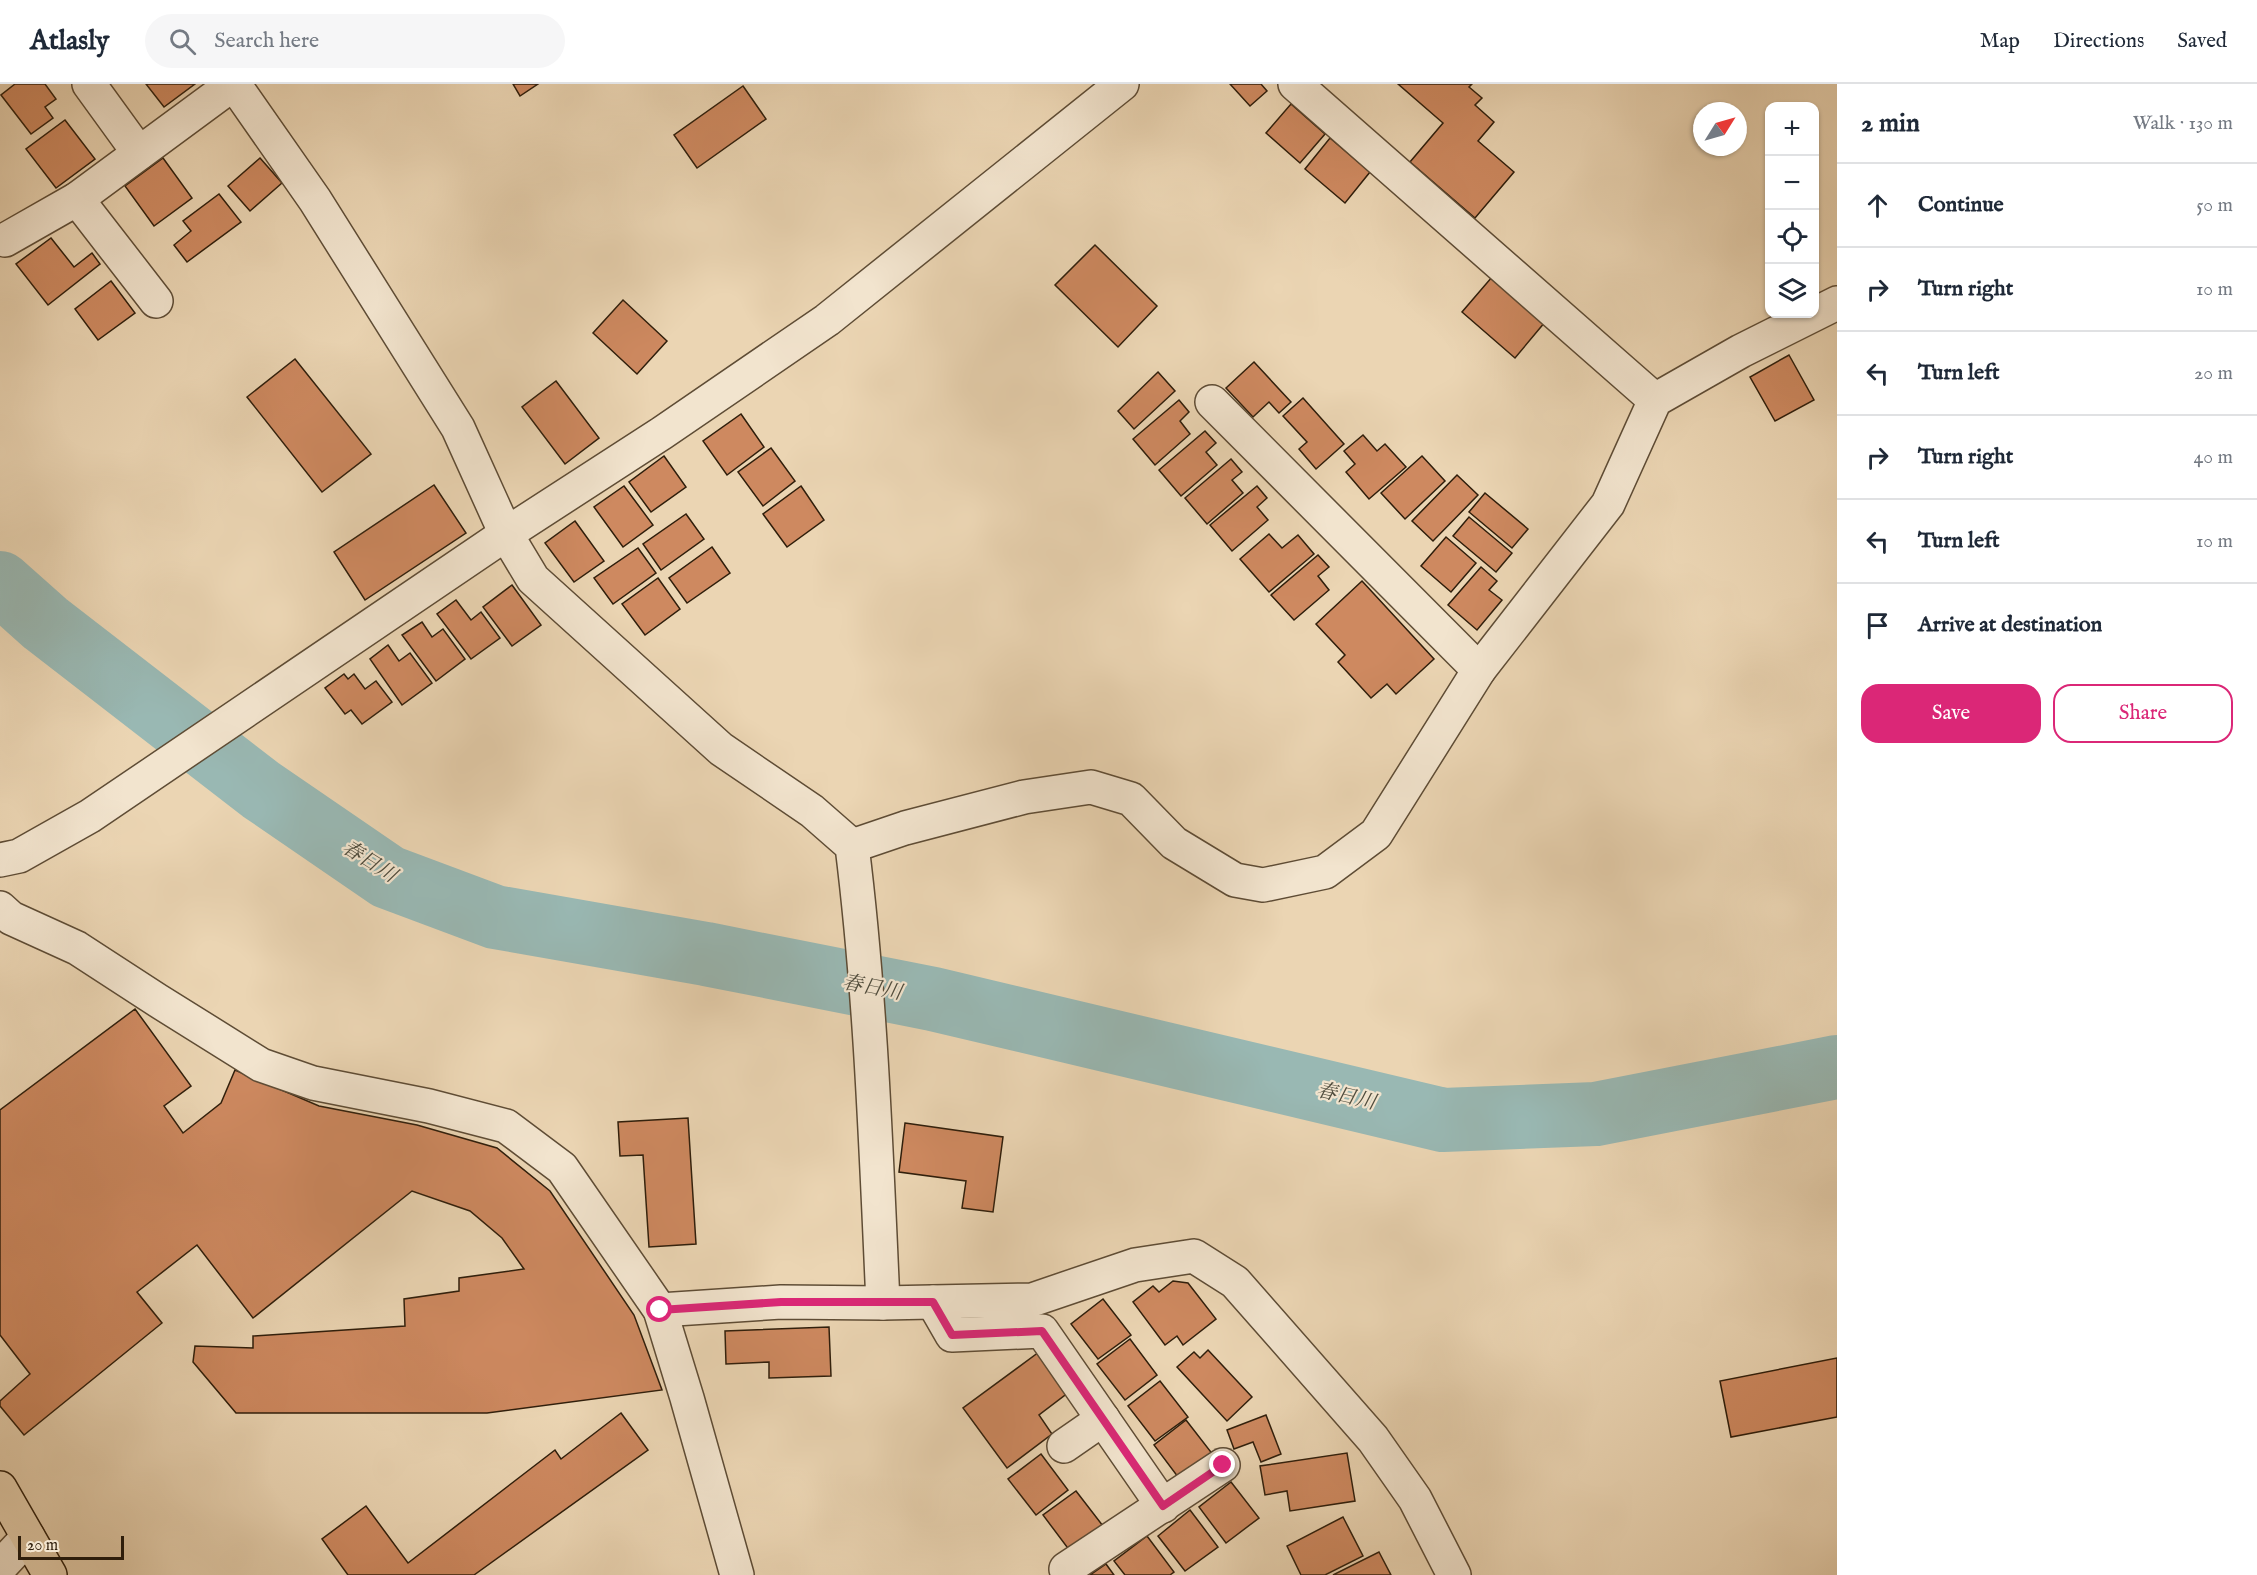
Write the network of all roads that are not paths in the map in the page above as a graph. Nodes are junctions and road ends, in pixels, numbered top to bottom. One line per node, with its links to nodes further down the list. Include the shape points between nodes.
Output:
1 (89, 84): 5 (street)
2 (234, 84): 5 (street); 12 (street, via 315,200 458,428)
3 (1122, 84): 12 (street, via 827,320)
4 (1295, 84): 10 (street)
5 (140, 153): 6 (street)
6 (77, 199): 7 (street); 8 (street)
7 (5, 240)
8 (156, 301)
9 (1837, 303): 10 (street)
10 (1655, 400): 13 (street, via 1608,504)
11 (1212, 402): 13 (street)
12 (506, 534): 14 (street, via 533,579 721,749 812,811); 15 (street, via 90,816 19,856)
13 (1479, 670): 14 (street, via 1376,834 1325,872 1263,885 1235,880 1174,843 1131,799 1091,787 1024,797)
14 (852, 846): 18 (street, via 872,1067)
15 (0, 860)
16 (0, 908): 19 (street, via 11,918 77,948 261,1065 313,1083 506,1125 562,1168)
17 (933, 1302): 18 (street); 20 (street, via 952,1335 1042,1331); 30 (street, via 1032,1300 1135,1265 1194,1257 1234,1282 1373,1439 1415,1499)
18 (883, 1303): 19 (street, via 781,1302)
19 (660, 1310): 29 (street)
20 (1103, 1419): 21 (street); 24 (street)
21 (1064, 1446)
22 (1223, 1465): 24 (street)
23 (0, 1488): 25 (main road)
24 (1163, 1506): 27 (street)
25 (28, 1537): 26 (street); 28 (main road)
26 (0, 1567)
27 (1066, 1569)
28 (50, 1575)
29 (737, 1575)
30 (1454, 1575)

